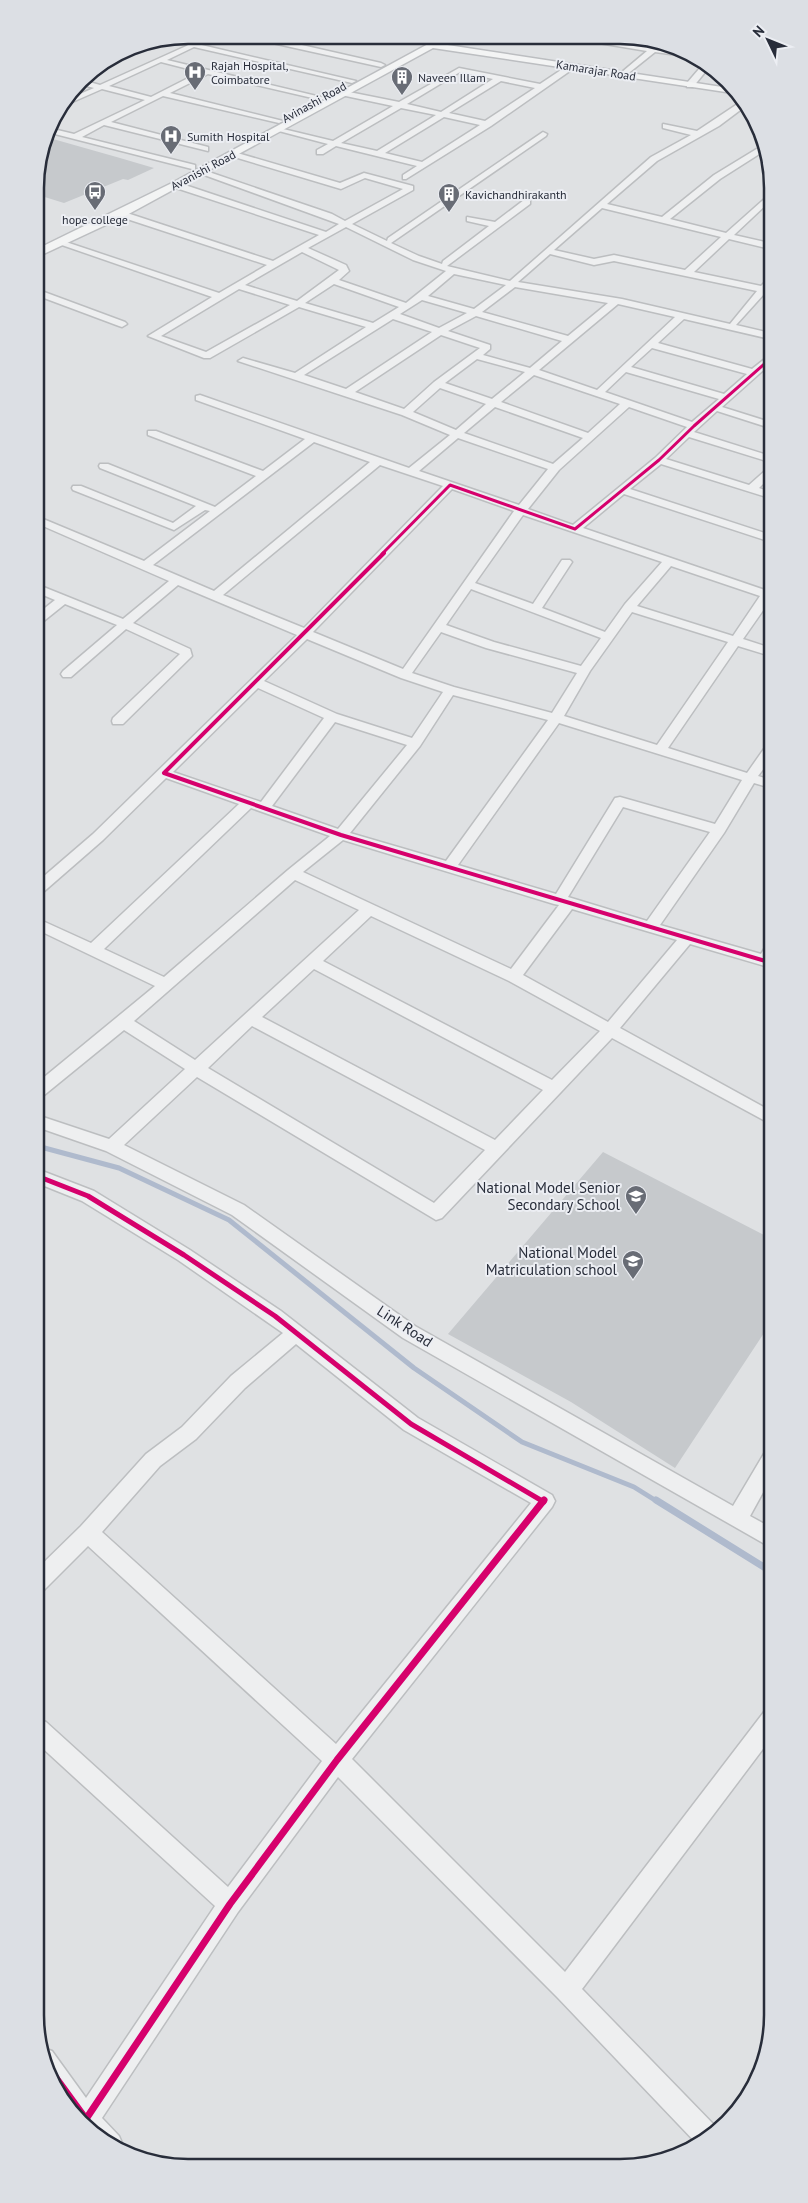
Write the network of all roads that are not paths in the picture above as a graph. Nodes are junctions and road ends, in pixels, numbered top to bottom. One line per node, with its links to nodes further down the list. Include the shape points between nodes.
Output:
1 (289, 44): 9 (street)
2 (429, 44): 9 (main road, Avinashi Road)
3 (430, 44): 17 (main road, Avanishi Road)
4 (448, 44): 10 (main road, Kamarajar Road, via 454,48)
5 (610, 44): 6 (street)
6 (653, 50): 7 (street); 13 (street)
7 (668, 52)
8 (160, 60): 12 (street); 17 (street, via 194,45); 18 (street)
9 (381, 65): 17 (main road, Avinashi Road)
10 (574, 66): 13 (main road, Kamarajar Road); 19 (street)
11 (703, 70): 16 (street)
12 (207, 72): 21 (street); 24 (street)
13 (625, 74): 16 (main road, Kamarajar Road)
14 (500, 78): 19 (street); 25 (street, via 459,70); 27 (street)
15 (89, 84): 18 (street)
16 (690, 85): 20 (main road, Kamarajar Road)
17 (350, 86): 24 (main road, Avanishi Road); 25 (street)
18 (101, 87): 22 (street); 23 (street)
19 (542, 87): 29 (street)
20 (726, 90)
21 (163, 94): 23 (street); 30 (street)
22 (75, 99)
23 (152, 99): 28 (street)
24 (321, 102): 30 (main road, Avanishi Road); 30 (main road, Avinashi Road, via 310,104)
25 (400, 106): 27 (street); 36 (street)
26 (739, 107): 34 (street)
27 (441, 114): 29 (street); 41 (street)
28 (104, 123): 35 (street); 37 (street)
29 (488, 124): 42 (street)
30 (279, 126): 36 (street); 40 (main road, Avanishi Road); 43 (main road, Avinashi Road)
31 (666, 126): 34 (street)
32 (55, 132): 35 (street)
33 (543, 134): 58 (street)
34 (698, 134): 48 (street, via 654,159)
35 (75, 137): 43 (street)
36 (335, 144): 39 (street); 41 (street)
37 (205, 149)
38 (759, 150): 51 (street, via 717,177)
39 (320, 152)
40 (234, 154): 43 (main road, Avanishi Road); 52 (street, via 341,186 364,175 410,188)
41 (379, 154): 42 (street)
42 (424, 165): 44 (street)
43 (196, 169): 45 (main road, Avanishi Road); 52 (street); 54 (main road, Avinashi Road)
44 (406, 177)
45 (176, 186): 49 (main road, Avanishi Road); 56 (street)
46 (527, 202): 53 (street)
47 (764, 203): 57 (street)
48 (600, 205): 51 (street); 64 (street)
49 (121, 214): 55 (main road, Avanishi Road); 65 (street)
50 (470, 219): 53 (street)
51 (664, 220): 57 (street)
52 (351, 222): 56 (street); 58 (street); 66 (street, via 416,258)
53 (496, 226): 66 (street)
54 (67, 230): 55 (main road); 59 (main road, Avinashi Road)
55 (79, 234): 60 (main road, Avanishi Road)
56 (327, 235): 62 (street)
57 (728, 236): 61 (street); 67 (street)
58 (391, 240): 66 (street)
59 (44, 242)
60 (60, 243): 63 (main road, Avanishi Road); 74 (street)
61 (764, 245)
62 (302, 249): 65 (street); 68 (street, via 343,267 344,270)
63 (44, 251)
64 (549, 251): 67 (street, via 594,262 614,258); 69 (street)
65 (274, 264): 70 (street)
66 (449, 267): 69 (street); 75 (street)
67 (687, 274): 71 (street)
68 (333, 281): 77 (street); 78 (street)
69 (514, 282): 76 (street); 79 (street); 82 (street, via 614,297)
70 (239, 286): 74 (street); 77 (street)
71 (764, 290)
72 (764, 292): 82 (street)
73 (44, 295): 83 (street)
74 (221, 297): 77 (street, via 153,336 207,356)
75 (421, 297): 78 (street); 79 (street)
76 (616, 301): 81 (street); 88 (street)
77 (298, 304): 84 (street)
78 (406, 306): 80 (street)
79 (476, 312): 86 (street); 88 (street)
80 (392, 315): 84 (street); 86 (street)
81 (682, 316): 87 (street); 89 (street)
82 (734, 323): 85 (street)
83 (122, 324)
84 (372, 326): 95 (street)
85 (764, 330)
86 (440, 331): 90 (street, via 487,347); 97 (street)
87 (764, 335)
88 (570, 340): 94 (street)
89 (650, 344): 92 (street); 93 (street)
90 (475, 356): 94 (street); 96 (street)
91 (243, 361): 95 (street)
92 (624, 368): 98 (street); 100 (street)
93 (762, 370): 100 (street)
94 (532, 371): 98 (street); 101 (street)
95 (296, 376): 97 (street)
96 (438, 384): 101 (street); 104 (street)
97 (346, 394): 104 (street)
98 (598, 394): 102 (street)
99 (200, 398): 110 (street)
100 (728, 398): 103 (street)
101 (493, 403): 108 (street); 109 (street)
102 (628, 404): 106 (street); 109 (street)
103 (716, 408): 105 (street); 106 (street)
104 (406, 413): 108 (street)
105 (764, 422)
106 (690, 429): 111 (street); 112 (street)
107 (152, 433): 117 (street)
108 (455, 433): 115 (street); 116 (street)
109 (590, 437): 115 (street)
110 (313, 438): 113 (street); 117 (street)
111 (764, 457)
112 (659, 460): 121 (street); 122 (street)
113 (378, 461): 116 (street); 137 (street)
114 (104, 466): 124 (street)
115 (555, 468): 125 (street)
116 (411, 472): 119 (street)
117 (264, 476): 126 (street)
118 (764, 477): 121 (street)
119 (450, 485): 125 (street); 145 (street)
120 (77, 488): 124 (street, via 174,527)
121 (751, 489): 123 (street)
122 (622, 490): 128 (street); 129 (street)
123 (764, 493)
124 (204, 506): 126 (street)
125 (520, 510): 128 (street); 134 (street)
126 (217, 511): 132 (street)
127 (44, 522): 132 (street)
128 (575, 529): 130 (street)
129 (764, 537)
130 (668, 561): 135 (street); 140 (street)
131 (566, 562): 141 (street)
132 (145, 566): 133 (street)
133 (177, 580): 137 (street); 143 (street)
134 (470, 585): 141 (street); 144 (street)
135 (764, 591)
136 (44, 592): 138 (street)
137 (215, 596): 145 (street)
138 (62, 600): 142 (street); 143 (street)
139 (764, 600): 147 (street)
140 (629, 607): 146 (street); 147 (street)
141 (534, 610): 146 (street)
142 (44, 615)
143 (125, 624): 150 (street); 156 (street, via 186,652 186,656)
144 (439, 627): 149 (street); 151 (street)
145 (306, 632): 151 (street); 152 (street)
146 (608, 637): 149 (street)
147 (735, 639): 148 (street); 158 (street)
148 (764, 649)
149 (584, 671): 155 (street)
150 (67, 674)
151 (405, 675): 153 (street)
152 (256, 682): 154 (street); 160 (street)
153 (450, 690): 155 (street); 157 (street)
154 (332, 717): 157 (street); 164 (street)
155 (556, 718): 158 (street); 167 (street)
156 (118, 721)
157 (415, 743): 166 (street)
158 (660, 750): 161 (street)
159 (764, 759): 161 (street)
160 (164, 773): 163 (street); 169 (street, via 98,838)
161 (750, 778): 162 (street); 165 (street)
162 (764, 782)
163 (248, 803): 164 (street); 175 (street)
164 (263, 808): 166 (street)
165 (718, 830): 170 (street, via 620,801); 172 (street)
166 (341, 835): 167 (street); 168 (street)
167 (449, 867): 170 (street)
168 (293, 873): 171 (street); 179 (street)
169 (44, 884)
170 (564, 901): 172 (street); 178 (street)
171 (371, 908): 177 (street); 178 (street)
172 (651, 926): 174 (street)
173 (44, 927): 175 (street)
174 (688, 936): 176 (street); 182 (street)
175 (93, 950): 179 (street)
176 (764, 961)
177 (313, 962): 180 (street); 185 (street)
178 (514, 977): 182 (street)
179 (165, 984): 181 (street)
180 (252, 1019): 183 (street); 189 (street)
181 (123, 1022): 183 (street); 184 (street)
182 (611, 1029): 185 (street); 186 (street)
183 (197, 1069): 188 (street); 189 (street, via 436,1213)
184 (44, 1086)
185 (554, 1088): 189 (street)
186 (764, 1114)
187 (44, 1123): 188 (street, Link Road)
188 (112, 1146): 193 (street, Link Road, via 238,1210 409,1332)
189 (496, 1148)
190 (44, 1179): 191 (street, via 88,1196 184,1255)
191 (296, 1333): 194 (street, via 238,1382 189,1433 153,1460); 199 (street, via 411,1424 545,1501)
192 (764, 1472): 193 (street)
193 (737, 1519): 195 (street, Link Road)
194 (88, 1533): 196 (street); 199 (street)
195 (764, 1534)
196 (44, 1576)
197 (764, 1730): 201 (street)
198 (44, 1735): 200 (street)
199 (338, 1760): 200 (street); 201 (street)
200 (230, 1904): 204 (street)
201 (566, 1990): 205 (street)
202 (68, 2095): 203 (street)
203 (76, 2106)
204 (87, 2118)
205 (703, 2132)

